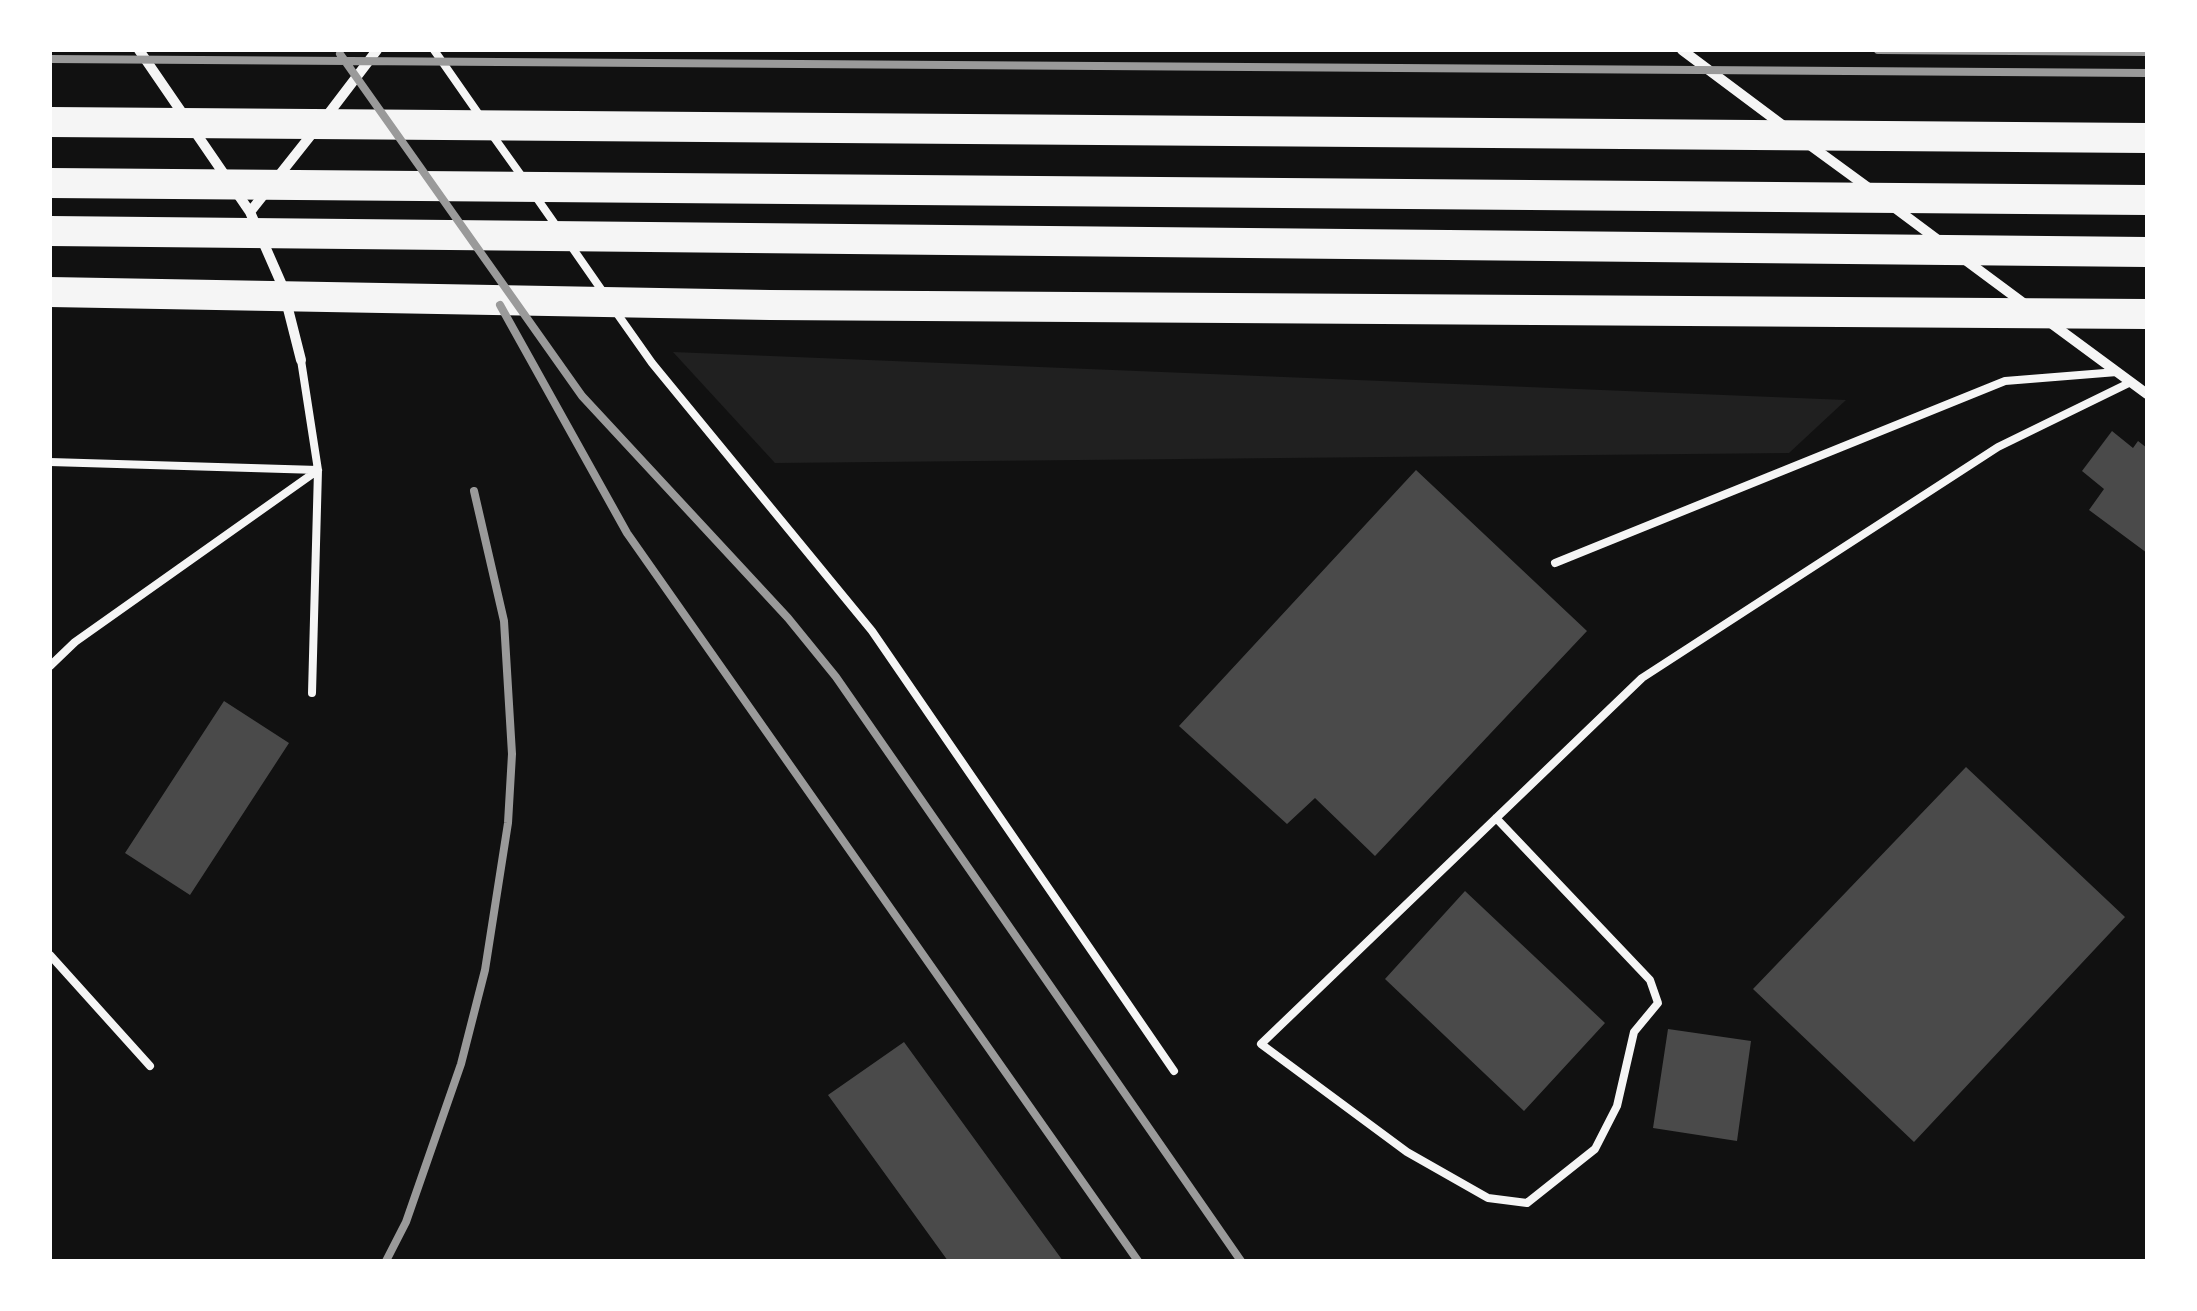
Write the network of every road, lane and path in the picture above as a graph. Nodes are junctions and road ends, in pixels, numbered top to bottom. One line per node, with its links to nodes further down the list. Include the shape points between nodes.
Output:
1 (138, 50): 9 (street)
2 (376, 50): 9 (street)
3 (434, 50): 26 (lane, via 652,363 872,631)
4 (1682, 50): 15 (street)
5 (50, 122): 6 (highway)
6 (2147, 138)
7 (50, 183): 8 (highway)
8 (2147, 200)
9 (250, 212): 14 (street, via 282,286)
10 (57, 231): 11 (highway)
11 (2147, 252)
12 (50, 292): 13 (highway, via 770,305)
13 (2147, 314)
14 (301, 360): 19 (lane)
15 (2116, 372): 16 (street); 20 (lane, via 2005,382)
16 (2131, 382): 17 (street); 23 (lane, via 1998,447 1642,678)
17 (2147, 394)
18 (50, 462): 19 (lane)
19 (318, 470): 21 (lane); 22 (lane)
20 (1555, 563)
21 (50, 666)
22 (312, 693)
23 (1496, 818): 23 (lane, via 1260,1044 1408,1152 1488,1198 1527,1203 1595,1149 1617,1106 1634,1032 1658,1003 1650,980)
24 (50, 955): 25 (lane)
25 (150, 1066)
26 (1174, 1071)

